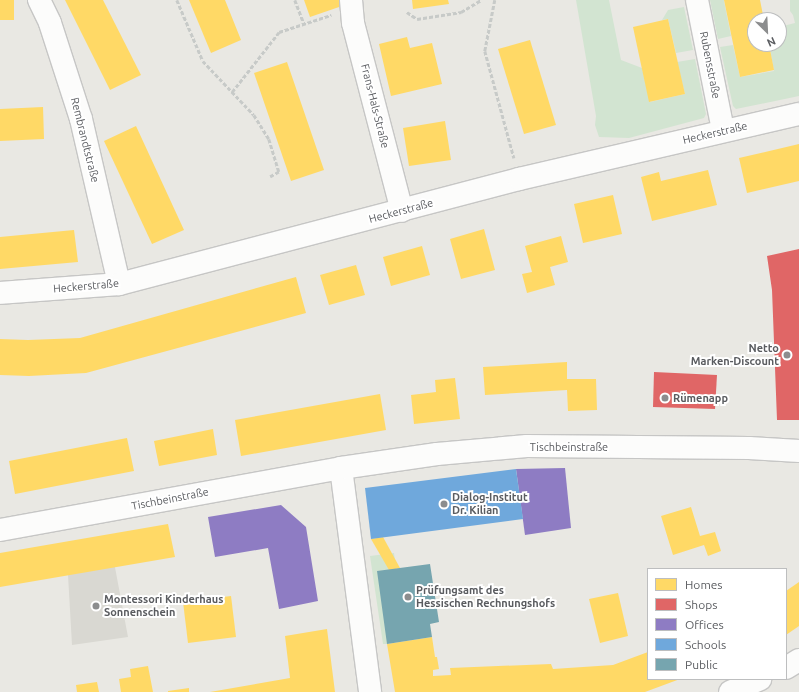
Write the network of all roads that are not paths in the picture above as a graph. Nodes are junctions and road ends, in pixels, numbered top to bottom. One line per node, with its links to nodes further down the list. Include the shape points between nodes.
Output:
1 (39, 0): 7 (street, Rembrandtstraße, via 50,23 81,119)
2 (697, 0): 5 (street, Rubensstraße)
3 (352, 4): 6 (street, Frans-Hals-Straße, via 353,23)
4 (799, 114): 5 (street, Heckerstraße)
5 (723, 130): 6 (street, Heckerstraße, via 519,179)
6 (402, 211): 7 (street, Heckerstraße)
7 (119, 284): 8 (street, Heckerstraße)
8 (0, 293)
9 (799, 451): 10 (street, Tischbeinstraße, via 749,448 527,446 437,454)
10 (341, 468): 11 (street, Tischbeinstraße); 15 (street)
11 (0, 530)
12 (799, 660): 13 (street)
13 (787, 667)
14 (758, 680): 16 (street)
15 (370, 692)
16 (730, 692)

